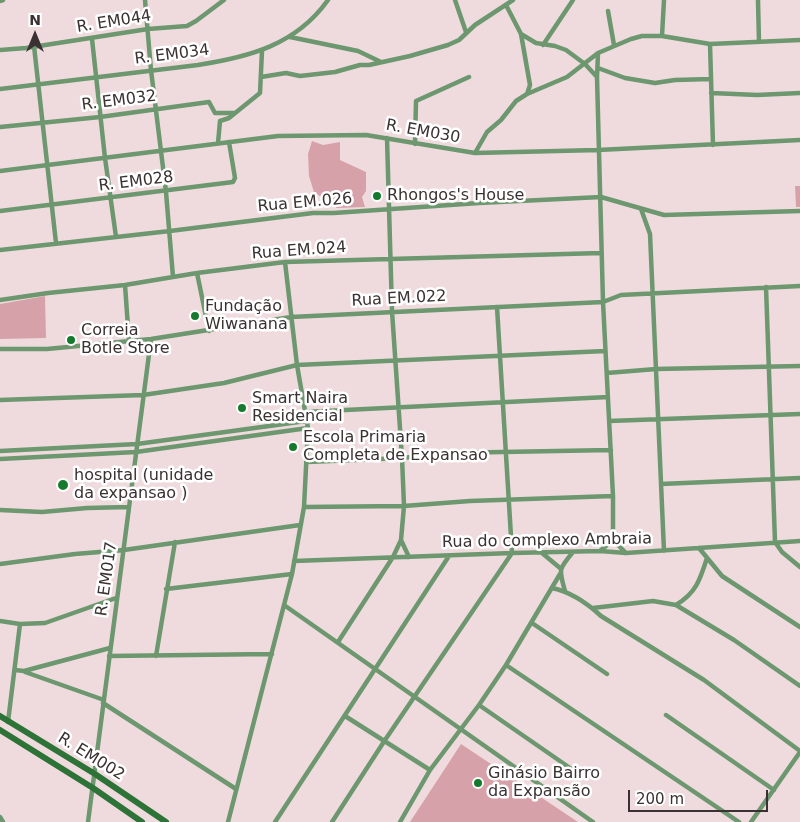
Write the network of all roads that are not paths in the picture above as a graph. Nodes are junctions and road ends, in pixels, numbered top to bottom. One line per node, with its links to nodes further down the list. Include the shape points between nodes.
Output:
1 (145, 0): 11 (street)
2 (224, 0): 11 (street, R. EM044, via 186,26)
3 (328, 0): 15 (street, R. EM034)
4 (455, 0): 12 (street)
5 (513, 0): 9 (street)
6 (573, 0): 20 (street)
7 (664, 0): 14 (street)
8 (758, 0): 18 (street)
9 (506, 5): 12 (street); 13 (street)
10 (608, 10): 21 (street)
11 (148, 29): 16 (street, R. EM044); 31 (street)
12 (466, 32): 27 (street, via 448,45)
13 (521, 34): 20 (street); 41 (street, via 530,85)
14 (662, 36): 19 (street, R. EM030); 21 (street, R. EM030, via 642,36)
15 (290, 38): 24 (street, R. EM034); 26 (street)
16 (92, 39): 22 (street, R. EM044); 32 (street)
17 (800, 40): 18 (street, R. EM030)
18 (759, 42): 19 (street, R. EM030)
19 (710, 44): 36 (street)
20 (543, 45): 28 (street, via 566,50)
21 (614, 45): 25 (street, R. EM030)
22 (34, 46): 23 (street, R. EM044); 37 (street)
23 (0, 50)
24 (262, 51): 31 (street, R. EM034, via 215,63); 33 (street)
25 (598, 53): 28 (street, R. EM030); 30 (street)
26 (370, 57): 27 (street); 29 (street)
27 (381, 62): 29 (street)
28 (584, 64): 35 (street); 41 (street, R. EM030, via 567,77)
29 (369, 65): 33 (street, via 321,74 300,76 286,73)
30 (598, 68): 35 (street); 36 (street, via 625,78 655,83)
31 (151, 70): 32 (street, R. EM034); 42 (street)
32 (97, 77): 37 (street, R. EM034); 44 (street)
33 (261, 77): 43 (street, via 260,93)
34 (469, 77): 51 (street, via 416,102)
35 (597, 77): 53 (street)
36 (711, 79): 39 (street)
37 (39, 83): 38 (street, R. EM034); 45 (street)
38 (0, 89)
39 (712, 92): 40 (street); 52 (street)
40 (800, 93)
41 (527, 94): 55 (street, R. EM030, via 516,101 487,132)
42 (156, 110): 43 (street, R. EM032, via 209,102 215,113); 44 (street, R. EM032); 54 (street)
43 (234, 113): 50 (street, via 220,121)
44 (100, 117): 45 (street, R. EM032); 56 (street)
45 (42, 122): 46 (street, R. EM032); 57 (street)
46 (0, 127)
47 (387, 138): 49 (street, R. EM030, via 366,135 278,136); 51 (street, R. EM030); 63 (street)
48 (800, 140): 52 (street)
49 (229, 142): 50 (street, R. EM030); 59 (street, R. EM028, via 235,181)
50 (218, 143): 54 (street, R. EM030)
51 (415, 144): 55 (street, R. EM030)
52 (713, 145): 53 (street)
53 (598, 150): 55 (street); 60 (street)
54 (161, 151): 56 (street, R. EM030); 59 (street)
55 (475, 154)
56 (104, 158): 57 (street, R. EM030); 61 (street)
57 (47, 165): 58 (street, R. EM030); 62 (street)
58 (0, 171)
59 (166, 192): 61 (street, R. EM028); 67 (street)
60 (601, 197): 63 (street, Rua EM.026); 64 (street, Rua EM.026); 71 (street)
61 (109, 198): 62 (street, R. EM028); 68 (street)
62 (53, 204): 65 (street, R. EM028); 69 (street)
63 (390, 208): 67 (street, Rua EM.026, via 313,213); 72 (street)
64 (641, 209): 66 (street, Rua EM.026, via 664,215); 79 (street, via 650,234)
65 (0, 211)
66 (800, 211)
67 (170, 231): 68 (street, Rua EM.026); 75 (street)
68 (116, 237): 69 (street, Rua EM.026)
69 (56, 243): 70 (street, Rua EM.026)
70 (0, 250)
71 (601, 253): 72 (street, Rua EM.024); 81 (street)
72 (391, 259): 73 (street, Rua EM.024); 83 (street)
73 (285, 262): 74 (street, Rua EM.024); 84 (street)
74 (197, 273): 75 (street, Rua EM.024); 85 (street)
75 (174, 277): 76 (street, Rua EM.024)
76 (125, 285): 80 (street, Rua EM.024); 87 (street)
77 (800, 286): 78 (street, Rua EM.022)
78 (766, 287): 79 (street, Rua EM.022); 94 (street)
79 (654, 294): 81 (street, Rua EM.022, via 621,295); 95 (street)
80 (0, 300)
81 (602, 302): 82 (street, Rua EM.022); 89 (street)
82 (497, 307): 83 (street, Rua EM.022); 90 (street)
83 (392, 311): 84 (street, Rua EM.022); 91 (street)
84 (291, 317): 85 (street, Rua EM.022); 92 (street)
85 (209, 331): 86 (street, Rua EM.022)
86 (151, 339): 87 (street, Rua EM.022); 97 (street, R. EM017)
87 (128, 341): 88 (street, Rua EM.022, via 47,349)
88 (0, 349)
89 (605, 351): 90 (street); 96 (street)
90 (500, 356): 91 (street); 100 (street)
91 (395, 360): 92 (street); 101 (street)
92 (297, 365): 97 (street, via 224,383); 102 (street)
93 (800, 366): 94 (street)
94 (768, 367): 95 (street); 103 (street)
95 (656, 369): 96 (street); 105 (street)
96 (607, 373): 98 (street)
97 (143, 395): 99 (street); 109 (street, R. EM017)
98 (608, 397): 100 (street); 106 (street)
99 (0, 400)
100 (504, 402): 101 (street); 113 (street)
101 (398, 409): 102 (street); 114 (street)
102 (305, 412): 107 (street)
103 (770, 414): 104 (street); 105 (street); 118 (street)
104 (800, 414)
105 (658, 419): 106 (street); 119 (street)
106 (609, 420): 110 (street)
107 (306, 421): 108 (street); 109 (street)
108 (308, 428): 112 (street); 116 (street)
109 (137, 444): 111 (street); 112 (street, R. EM017)
110 (611, 450): 113 (street); 120 (street)
111 (0, 451)
112 (136, 452): 115 (street); 123 (street, R. EM017)
113 (506, 452): 114 (street); 121 (street)
114 (402, 458): 116 (street); 122 (street)
115 (0, 459)
116 (307, 462): 124 (street)
117 (800, 478): 118 (street)
118 (773, 479): 119 (street); 131 (street)
119 (662, 484): 134 (street)
120 (613, 496): 121 (street); 128 (street)
121 (510, 500): 122 (street); 138 (street)
122 (404, 506): 124 (street); 127 (street)
123 (129, 507): 125 (street, via 42,512); 133 (street, R. EM017)
124 (304, 507): 126 (street)
125 (0, 510)
126 (300, 525): 130 (street); 144 (street)
127 (401, 540): 141 (street); 142 (street)
128 (613, 540): 135 (street); 139 (street)
129 (800, 540): 131 (street, Rua do complexo Ambraia)
130 (175, 542): 133 (street); 151 (street)
131 (775, 542): 132 (street, Rua do complexo Ambraia); 146 (street)
132 (699, 548): 134 (street, Rua do complexo Ambraia); 143 (street)
133 (124, 550): 145 (street); 153 (street, R. EM017)
134 (664, 550): 139 (street, Rua do complexo Ambraia)
135 (600, 551): 137 (street, Rua do complexo Ambraia); 139 (street, Rua do complexo Ambraia)
136 (542, 552): 137 (street, Rua do complexo Ambraia); 138 (street, Rua do complexo Ambraia); 147 (street)
137 (573, 552): 147 (street)
138 (512, 553): 140 (street, Rua do complexo Ambraia); 172 (street)
139 (626, 553)
140 (449, 556): 141 (street, Rua do complexo Ambraia); 168 (street)
141 (409, 557): 142 (street, Rua do complexo Ambraia)
142 (393, 558): 144 (street, Rua do complexo Ambraia); 161 (street)
143 (707, 558): 154 (street, via 700,579 689,596); 160 (street, via 722,576)
144 (294, 561): 148 (street)
145 (0, 564)
146 (800, 567)
147 (560, 568): 149 (street)
148 (292, 574): 151 (street); 155 (street)
149 (560, 574): 150 (street); 152 (street)
150 (552, 588): 152 (street); 158 (street)
151 (166, 589): 165 (street)
152 (565, 591): 156 (street)
153 (116, 598): 159 (street, via 45,623); 162 (street, R. EM017)
154 (676, 604): 156 (street, via 653,601); 171 (street)
155 (284, 606): 161 (street); 163 (street)
156 (593, 608): 182 (street, via 704,680)
157 (0, 621): 159 (street)
158 (532, 623): 166 (street); 170 (street)
159 (20, 624): 167 (street)
160 (800, 627)
161 (338, 642): 168 (street)
162 (110, 648): 164 (street, R. EM017); 169 (street)
163 (272, 654): 165 (street); 187 (street)
164 (109, 656): 165 (street); 173 (street, R. EM017)
165 (156, 656)
166 (506, 666): 174 (street); 199 (street)
167 (15, 670): 169 (street); 178 (street)
168 (374, 670): 172 (street); 177 (street)
169 (24, 671): 173 (street)
170 (607, 674)
171 (800, 686)
172 (414, 698): 179 (street); 181 (street)
173 (104, 701): 184 (street, R. EM017); 187 (street)
174 (479, 705): 179 (street); 185 (street)
175 (666, 715): 188 (street)
176 (0, 716): 178 (street, R. EM002)
177 (345, 716): 181 (street); 195 (street)
178 (8, 722): 184 (street, R. EM002)
179 (460, 728): 183 (street); 198 (street)
180 (0, 730): 186 (street)
181 (385, 740): 183 (street); 196 (street)
182 (800, 752): 188 (street)
183 (430, 770): 197 (street)
184 (95, 774): 186 (street, R. EM017); 193 (street, R. EM002)
185 (583, 777)
186 (93, 788): 191 (street, R. EM017); 192 (street)
187 (236, 789): 194 (street)
188 (774, 790): 200 (street)
189 (0, 816): 190 (street)
190 (4, 822)
191 (88, 822)
192 (142, 822)
193 (166, 822)
194 (228, 822)
195 (275, 822)
196 (332, 822)
197 (400, 822)
198 (593, 822)
199 (739, 822)
200 (751, 822)

